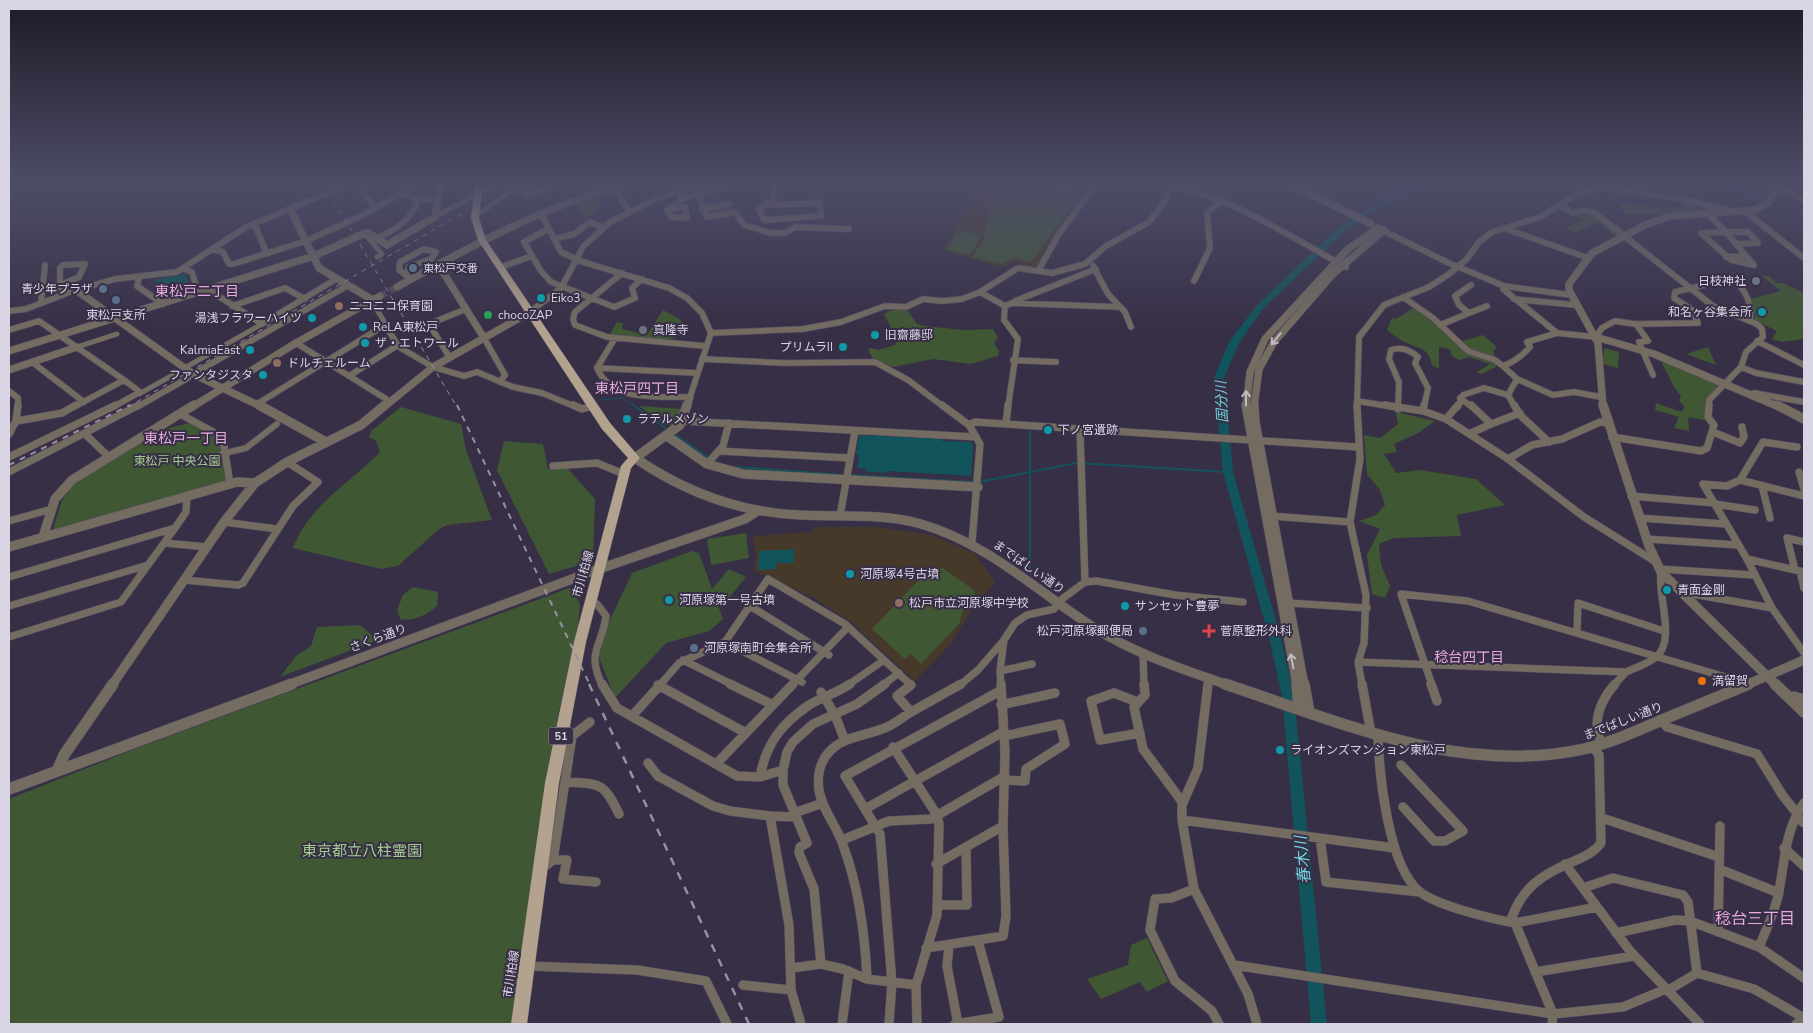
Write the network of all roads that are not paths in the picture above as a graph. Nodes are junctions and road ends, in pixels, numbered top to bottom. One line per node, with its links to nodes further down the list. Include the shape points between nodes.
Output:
1 (236, 232): 36 (street)
2 (258, 232): 37 (street)
3 (302, 232): 34 (street)
4 (324, 232): 34 (street)
5 (387, 232): 31 (street)
6 (409, 232): 31 (street, via 388,245)
7 (480, 232): 33 (main road)
8 (498, 232): 33 (street)
9 (541, 232): 39 (street, via 525,239)
10 (550, 232): 32 (street)
11 (576, 232): 32 (street)
12 (597, 232): 43 (street)
13 (765, 232): 14 (street, via 774,235)
14 (787, 232)
15 (1059, 232): 56 (street)
16 (1131, 232): 48 (street, via 1106,246)
17 (1209, 232): 62 (street, via 1210,248)
18 (1280, 232): 46 (street)
19 (1373, 232): 46 (street, via 1359,248)
20 (1389, 232): 52 (street)
21 (1494, 232): 52 (street, via 1485,237)
22 (1518, 232): 44 (street)
23 (1619, 232): 30 (street)
24 (1631, 232): 30 (street)
25 (1743, 232): 28 (street)
26 (1748, 232): 35 (street, via 1758,243)
27 (1771, 232): 45 (street)
28 (1726, 233): 35 (street); 42 (street, via 1700,233)
29 (364, 234): 31 (street, via 369,233); 38 (street); 41 (street, via 382,254)
30 (1624, 236): 44 (street); 69 (street)
31 (376, 238)
32 (554, 239): 43 (street, via 562,252)
33 (482, 240): 47 (street); 53 (main road)
34 (306, 241): 37 (street); 38 (street)
35 (1736, 244): 40 (street)
36 (212, 249): 37 (street, via 223,252 229,264); 54 (street)
37 (267, 254)
38 (314, 256): 60 (street, via 321,270); 70 (street)
39 (532, 256): 53 (street); 66 (street, via 547,280)
40 (1745, 256): 42 (street); 42 (street, via 1754,265 1739,265)
41 (377, 257)
42 (1726, 257)
43 (576, 258): 57 (street); 66 (street)
44 (1588, 258): 75 (street, via 1569,284)
45 (1804, 258)
46 (1338, 263): 177 (street, via 1262,361 1254,398)
47 (438, 264): 59 (street); 89 (street)
48 (1085, 264): 55 (street); 56 (street, via 1052,273)
49 (45, 265): 82 (street)
50 (398, 266): 51 (street); 51 (street, via 424,249 436,254); 59 (street)
51 (408, 267): 59 (street)
52 (1459, 267): 67 (street); 76 (street, via 1429,287)
53 (501, 268): 91 (main road)
54 (184, 269): 58 (street); 73 (street, via 192,272)
55 (1096, 269): 81 (street); 87 (street, via 1108,294)
56 (1038, 271): 72 (street, via 1015,269)
57 (622, 273): 61 (street); 77 (street)
58 (139, 277): 71 (street, via 115,279); 83 (street, via 137,286)
59 (408, 277): 68 (street)
60 (336, 279): 65 (street); 78 (street)
61 (642, 279): 77 (street, via 632,288 635,298 614,307); 101 (street, via 695,302 706,316)
62 (1194, 281)
63 (59, 285): 63 (street, via 63,264 85,264 79,277); 74 (street)
64 (1471, 285): 92 (street, via 1455,296 1459,305)
65 (347, 286): 80 (street); 131 (street)
66 (562, 286): 77 (street); 91 (street)
67 (1504, 286): 75 (street); 79 (street, via 1503,289)
68 (396, 287)
69 (1693, 289): 94 (street, via 1718,309); 94 (street, via 1733,278 1749,300); 97 (street, via 1677,291 1674,298 1692,310 1698,323 1676,326)
70 (209, 290): 73 (street); 85 (street)
71 (73, 291): 74 (street); 93 (street)
72 (980, 292): 86 (street); 101 (street, via 954,300 924,299 906,307 885,306 841,322 803,329)
73 (198, 293): 83 (street)
74 (60, 295): 82 (street)
75 (1571, 295): 84 (street)
76 (1403, 297): 98 (street); 146 (street, via 1384,305 1359,337)
77 (590, 298): 107 (street, via 575,312 575,325)
78 (305, 299): 85 (street, via 285,288); 96 (street)
79 (1514, 299): 84 (street); 102 (street)
80 (375, 300): 95 (street); 109 (street)
81 (1012, 302): 86 (street); 87 (street)
82 (41, 303): 90 (street)
83 (163, 304): 93 (street)
84 (1576, 305): 105 (street)
85 (232, 306): 96 (street)
86 (1005, 306): 117 (street, via 1004,320 1018,339)
87 (1120, 306): 99 (street)
88 (1487, 306): 92 (street)
89 (466, 309): 106 (street); 115 (street, via 429,324)
90 (9, 312)
91 (530, 312): 106 (street); 151 (main road)
92 (1469, 313): 98 (street)
93 (113, 320): 104 (street); 131 (street)
94 (1750, 320): 108 (street, via 1763,334 1763,338)
95 (384, 321)
96 (262, 324): 122 (street)
97 (1636, 324): 105 (street, via 1621,320 1611,322 1598,331); 113 (street, via 1648,341 1639,342)
98 (1440, 325): 123 (street, via 1468,351)
99 (1131, 327)
100 (9, 330): 104 (street, via 39,321)
101 (711, 333): 111 (street)
102 (1557, 333): 105 (street); 123 (street, via 1527,342 1530,346 1525,352)
103 (117, 334): 112 (street)
104 (61, 335): 112 (street); 114 (street)
105 (1596, 337): 113 (street); 144 (street)
106 (484, 338): 115 (street); 135 (street, via 506,375)
107 (615, 338): 111 (street); 126 (street)
108 (1757, 341): 121 (street); 125 (street, via 1746,352)
109 (296, 343): 118 (street); 138 (street)
110 (398, 345): 118 (street, via 383,325); 124 (street); 132 (street)
111 (705, 346): 116 (street)
112 (77, 347): 119 (street); 134 (street)
113 (1642, 350): 129 (street); 137 (street)
114 (9, 351)
115 (450, 358): 124 (street)
116 (702, 359): 128 (street); 165 (street, via 786,363 875,362 908,380)
117 (1013, 360): 120 (street); 163 (street)
118 (325, 361): 132 (street); 150 (street)
119 (32, 362): 127 (street); 147 (street)
120 (1056, 362)
121 (1804, 365)
122 (188, 366)
123 (1503, 366): 133 (street)
124 (433, 367): 135 (street, via 464,376 477,372); 148 (street)
125 (1741, 367): 136 (street); 137 (street)
126 (597, 368): 128 (street); 143 (street, via 608,384 619,392)
127 (9, 370)
128 (697, 373): 143 (street)
129 (1653, 374)
130 (173, 375): 140 (street)
131 (190, 376): 138 (street); 173 (street)
132 (349, 376): 148 (street)
133 (1517, 378): 141 (street); 144 (street, via 1553,395 1574,392)
134 (124, 380): 140 (street); 147 (street)
135 (500, 382): 151 (street, via 542,393 582,409)
136 (1804, 382)
137 (1724, 384): 142 (street); 170 (street, via 1709,400 1708,417 1714,425)
138 (219, 390): 150 (street); 154 (street); 166 (street)
139 (9, 391): 159 (street, via 18,398)
140 (139, 394): 184 (street)
141 (1508, 395): 145 (street, via 1484,388 1462,394); 155 (street)
142 (1751, 395): 149 (street); 157 (street)
143 (690, 397): 158 (street)
144 (1601, 397): 161 (street)
145 (1460, 398): 156 (street, via 1456,410); 164 (street)
146 (1357, 401): 152 (street); 180 (street)
147 (84, 402): 159 (street, via 62,413)
148 (391, 402): 178 (street, via 361,425)
149 (1804, 402)
150 (257, 404): 166 (street)
151 (593, 406): 186 (main road)
152 (1398, 409): 153 (street); 153 (street, via 1399,382 1389,359 1391,350 1398,347 1418,357 1415,363 1428,388)
153 (1423, 411): 156 (street)
154 (180, 414): 183 (street, via 219,436 223,440); 185 (street)
155 (1520, 414): 164 (street); 179 (street)
156 (1446, 419): 171 (street)
157 (1804, 419)
158 (683, 421): 160 (street); 174 (street)
159 (17, 422): 172 (street)
160 (729, 423): 169 (street); 182 (street)
161 (1607, 423): 176 (street); 179 (street, via 1600,422)
162 (276, 424): 183 (street, via 246,448)
163 (1006, 424): 165 (street, via 975,422); 168 (street)
164 (1491, 424): 171 (street)
165 (969, 425): 175 (street)
166 (296, 427): 178 (street)
167 (1742, 427): 170 (street, via 1744,437 1740,443)
168 (1080, 430): 177 (street); 235 (street)
169 (855, 431): 175 (street); 187 (street)
170 (1713, 432): 176 (street, via 1707,448 1701,451)
171 (1471, 433): 188 (street)
172 (9, 434)
173 (85, 434): 185 (street); 192 (street)
174 (670, 434): 186 (street); 189 (street)
175 (976, 437): 198 (street, via 980,444)
176 (1611, 437): 203 (street)
177 (1251, 439): 180 (street); 210 (street); 279 (street, one-way to 177)
178 (326, 442): 190 (street)
179 (1548, 442): 188 (street, via 1532,445)
180 (1358, 447): 215 (street, via 1359,470)
181 (1797, 447): 196 (street, via 1763,442)
182 (719, 451): 187 (street); 189 (street)
183 (223, 454): 199 (street)
184 (9, 457)
185 (109, 457): 206 (street, via 64,487)
186 (635, 458): 194 (main road, 市川柏線 / 51, via 626,466); 208 (street, via 694,493)
187 (850, 458): 195 (street)
188 (1508, 459): 229 (street, via 1584,517)
189 (710, 461): 195 (street, via 743,474)
190 (287, 462): 197 (street); 218 (street, via 318,480)
191 (553, 466): 194 (street, via 597,462)
192 (9, 472)
193 (1799, 472): 201 (street)
194 (624, 474): 230 (main road, 市川柏線 / 51)
195 (847, 476): 198 (street); 209 (street)
196 (1740, 480): 200 (street); 205 (street, via 1728,486 1703,484)
197 (255, 483): 199 (street); 214 (street)
198 (978, 483): 223 (street)
199 (230, 484): 202 (street)
200 (1762, 486): 204 (street); 212 (street)
201 (1804, 489)
202 (187, 496): 217 (street, via 186,512); 219 (street)
203 (1631, 496): 205 (street); 211 (street)
204 (1804, 496)
205 (1714, 504): 207 (street); 216 (street)
206 (52, 509): 213 (street); 219 (street)
207 (1755, 510)
208 (756, 512): 209 (street, までばしい通り); 230 (street, さくら通り, via 745,519)
209 (840, 516): 223 (street, までばしい通り, via 929,526)
210 (1271, 516): 215 (street); 240 (street)
211 (1639, 518): 216 (street); 220 (street)
212 (1770, 518)
213 (9, 521)
214 (224, 522): 218 (street); 226 (street)
215 (1350, 522): 244 (street)
216 (1726, 524): 224 (street)
217 (175, 528): 222 (street); 233 (street)
218 (277, 529): 234 (street, via 243,583)
219 (43, 537): 225 (street)
220 (1647, 539): 224 (street); 229 (street)
221 (1804, 542): 231 (street, via 1787,538)
222 (165, 543): 226 (street); 228 (street)
223 (972, 543): 241 (street, までばしい通り, via 1008,565)
224 (1738, 544): 227 (street)
225 (9, 547)
226 (207, 547): 234 (street)
227 (1747, 559): 231 (street); 232 (street)
228 (148, 564): 242 (street); 249 (street, via 121,602)
229 (1659, 568): 232 (street); 237 (street); 247 (street)
230 (598, 569): 239 (main road, 市川柏線 / 51); 296 (street, さくら通り)
231 (1800, 571): 236 (street)
232 (1754, 575): 245 (street)
233 (9, 577)
234 (184, 580): 296 (street, via 64,755)
235 (1085, 582): 238 (street); 241 (street)
236 (1804, 588)
237 (1679, 591): 245 (street); 265 (street)
238 (1243, 602)
239 (590, 603): 283 (street, via 597,604 606,616 595,647 595,666 611,701); 325 (main road, 市川柏線 / 51, via 554,775)
240 (1289, 603): 244 (street); 279 (street)
241 (1058, 604): 250 (street, via 1054,610 1028,615 1015,623); 254 (street, までばしい通り)
242 (9, 606)
243 (750, 606): 246 (street, via 768,579); 251 (street); 253 (street)
244 (1367, 608): 259 (street, via 1364,643)
245 (1772, 608): 252 (street)
246 (848, 627): 253 (street); 257 (street)
247 (1664, 631): 248 (street, via 1578,604); 255 (street, via 1661,652)
248 (1577, 632): 255 (street); 261 (street, via 1468,600 1402,594)
249 (9, 637)
250 (1004, 640): 262 (street); 280 (street, via 978,670 956,688)
251 (725, 642): 256 (street); 267 (street)
252 (1804, 653)
253 (826, 654): 267 (street)
254 (1143, 655): 266 (street, までばしい通り); 276 (street, via 1145,695)
255 (1656, 657): 263 (street); 269 (street, via 1736,680)
256 (683, 660): 268 (street); 277 (street)
257 (884, 660): 264 (street); 272 (street)
258 (1804, 660): 265 (street, までばしい通り)
259 (1358, 662): 261 (street); 289 (street)
260 (1032, 664): 262 (street)
261 (1426, 666): 263 (street); 275 (street)
262 (1000, 671): 270 (street)
263 (1626, 672): 291 (street, via 1615,681 1596,718)
264 (899, 673): 280 (street, via 911,685 897,696); 282 (street, via 857,704)
265 (1767, 676): 269 (street, までばしい通り); 273 (street)
266 (1209, 678): 279 (street, までばしい通り); 304 (street, via 1198,768)
267 (800, 680): 277 (street)
268 (658, 685): 283 (street); 286 (street)
269 (1743, 686): 284 (street, までばしい通り)
270 (1000, 691): 278 (street); 292 (street)
271 (1055, 693): 278 (street)
272 (824, 694): 282 (street); 298 (street, via 779,730 764,754)
273 (1790, 698): 274 (street); 281 (street)
274 (1804, 699)
275 (1437, 701)
276 (1138, 702): 287 (street, via 1134,707); 287 (street, via 1114,693 1092,701 1100,740)
277 (773, 705): 286 (street)
278 (1001, 705): 288 (street)
279 (1301, 710): 289 (street, までばしい通り)
280 (911, 712): 290 (street, via 890,726)
281 (1804, 712)
282 (835, 715): 290 (street); 297 (street, via 813,724 793,742)
283 (632, 716): 294 (street)
284 (1661, 720): 291 (street, までばしい通り); 309 (street, via 1667,727 1757,754)
285 (590, 722): 301 (street, via 572,736)
286 (746, 733): 294 (street)
287 (1140, 733): 304 (street, via 1143,749)
288 (1003, 734): 299 (street); 299 (street, via 1060,724 1065,744 1026,769 1025,781); 300 (street)
289 (1375, 734): 291 (street, までばしい通り, via 1429,748 1487,756 1533,757); 322 (street, via 1382,798)
290 (845, 741): 303 (street, via 830,749 821,762 819,790)
291 (1598, 745): 313 (street)
292 (893, 747): 300 (street); 307 (street, via 846,773)
293 (648, 763): 312 (street, via 658,776 714,806)
294 (717, 763): 298 (street, via 737,776)
295 (1401, 765): 306 (street, via 1462,831 1445,841 1434,841)
296 (58, 769): 302 (street, さくら通り)
297 (783, 770): 298 (street); 310 (street, via 783,785)
298 (760, 777)
299 (1005, 778): 311 (street); 317 (street)
300 (915, 781): 307 (street); 311 (street)
301 (565, 782): 308 (street, via 602,785); 325 (street)
302 (9, 789)
303 (823, 803): 310 (street); 320 (street)
304 (1183, 803): 314 (street)
305 (1804, 803): 309 (street)
306 (1403, 807)
307 (865, 809): 316 (street)
308 (620, 814)
309 (1796, 814): 315 (street); 323 (street)
310 (794, 815): 312 (street); 346 (street, via 807,843 800,847 799,853 814,889)
311 (937, 815): 316 (street, via 889,821); 326 (street)
312 (770, 816): 349 (street, via 789,921)
313 (1602, 818): 324 (street); 327 (street, via 1600,846)
314 (1182, 820): 319 (street); 332 (street)
315 (1804, 823)
316 (876, 826): 320 (street); 355 (street, via 880,834)
317 (1002, 826): 321 (street); 341 (street, via 1006,907 1003,936)
318 (1720, 826): 324 (street)
319 (1320, 838): 322 (street); 333 (street, via 1326,882)
320 (842, 840): 353 (street, via 855,880 866,940)
321 (966, 847): 326 (street); 335 (street, via 967,905)
322 (1395, 848): 333 (street, via 1408,876)
323 (1784, 848): 328 (street); 334 (street)
324 (1719, 857): 329 (street)
325 (547, 863): 330 (street, via 567,860 562,879); 348 (main road, 市川柏線 / 51)
326 (936, 864): 335 (street)
327 (1565, 864): 331 (street); 338 (street, via 1542,875 1522,892 1512,917)
328 (1804, 866)
329 (1719, 869): 334 (street); 339 (street)
330 (596, 882)
331 (1583, 888): 336 (street); 337 (street, via 1613,878 1683,896 1688,902)
332 (1194, 889): 347 (street); 369 (street, via 1171,898 1155,899 1150,930 1175,981 1212,1011)
333 (1420, 892): 338 (street, via 1488,918)
334 (1779, 893): 343 (street)
335 (936, 905): 344 (street)
336 (1597, 907): 338 (street); 340 (street)
337 (1690, 922): 339 (street); 340 (street, via 1675,920); 352 (street)
338 (1515, 923): 351 (street)
339 (1718, 932): 343 (street)
340 (1616, 933): 345 (street)
341 (978, 941): 342 (street); 368 (street, via 999,1017)
342 (949, 946): 344 (street); 368 (street, via 947,966)
343 (1760, 947): 354 (street)
344 (926, 948): 357 (street)
345 (1634, 956): 351 (street); 359 (street)
346 (821, 964): 349 (street); 350 (street)
347 (1234, 965): 360 (street); 370 (street, via 1248,994)
348 (527, 966): 362 (main road, 市川柏線 / 51); 363 (street, via 637,970 706,981)
349 (792, 968): 358 (street)
350 (849, 971): 353 (street); 365 (street)
351 (1535, 972): 360 (street)
352 (1697, 973): 359 (street); 361 (street, via 1745,985)
353 (868, 978): 355 (street)
354 (1804, 978)
355 (892, 983): 357 (street); 366 (street)
356 (743, 985): 358 (street)
357 (916, 985): 367 (street)
358 (791, 990): 364 (street)
359 (1667, 990): 360 (street, via 1623,1007); 372 (street)
360 (1553, 1014): 371 (street)
361 (1804, 1018): 373 (street)
362 (519, 1024)
363 (727, 1024)
364 (801, 1024)
365 (842, 1024)
366 (889, 1024)
367 (917, 1024)
368 (957, 1024)
369 (1218, 1024)
370 (1257, 1024)
371 (1552, 1024)
372 (1700, 1024)
373 (1796, 1024)

